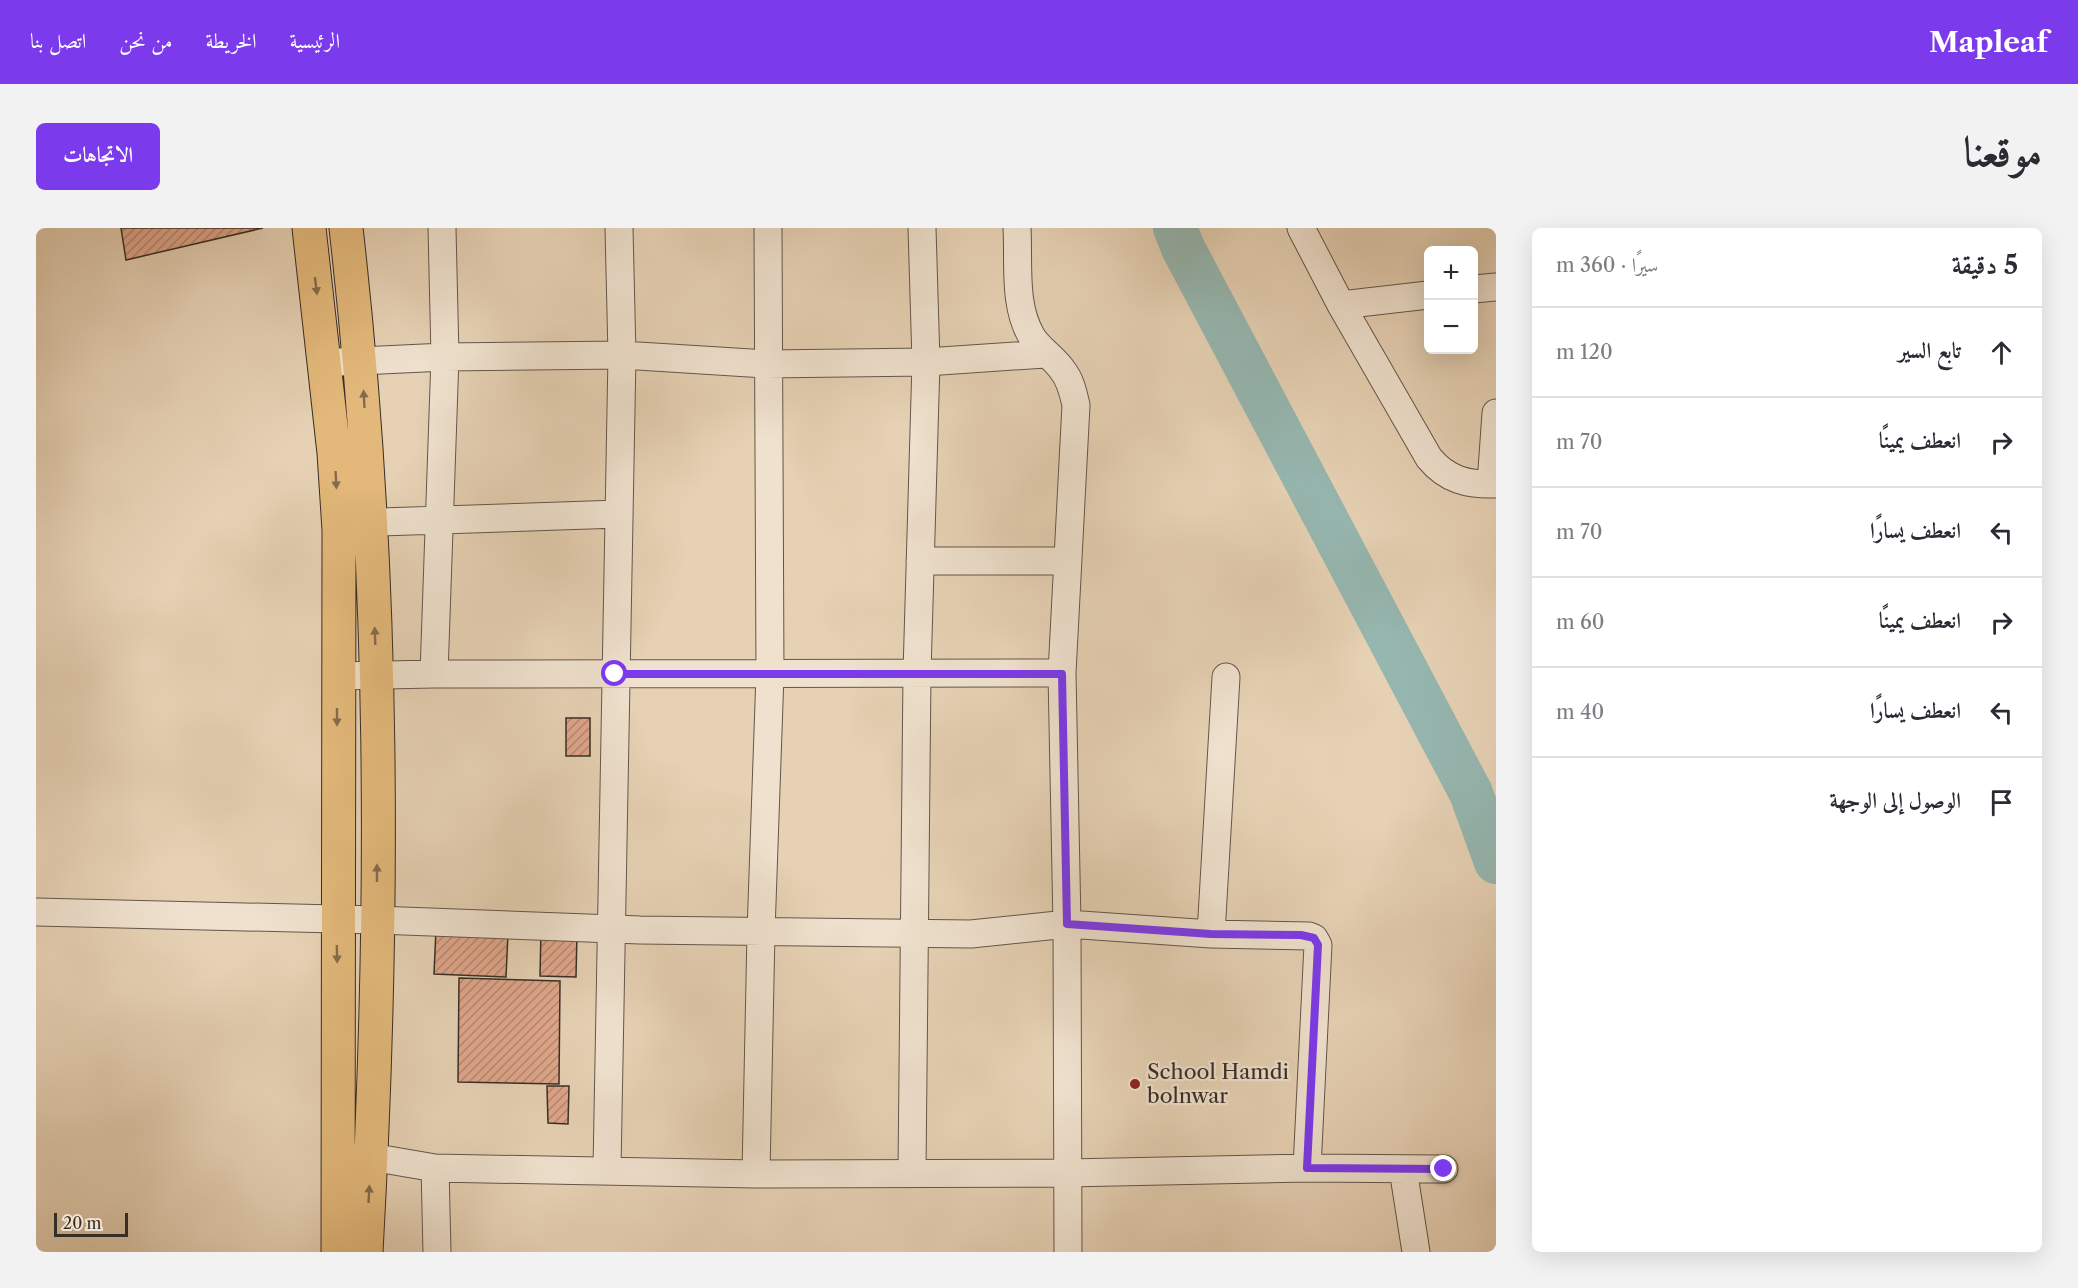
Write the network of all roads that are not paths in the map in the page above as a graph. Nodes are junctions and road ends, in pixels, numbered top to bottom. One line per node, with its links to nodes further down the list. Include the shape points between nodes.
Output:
1 (309, 228): 16 (main road, one-way to 16)
2 (346, 228): 17 (main road)
3 (442, 228): 15 (street)
4 (619, 228): 14 (street)
5 (768, 228): 19 (street)
6 (922, 228): 18 (street)
7 (1017, 228): 13 (street, via 1021,311)
8 (1301, 228): 12 (street)
9 (1496, 287): 10 (street)
10 (1478, 289)
11 (1424, 295): 12 (street)
12 (1341, 305): 21 (street, via 1440,472 1464,482)
13 (1045, 354): 18 (street); 27 (street, via 1063,369 1076,405)
14 (622, 355): 15 (street); 19 (street); 22 (street)
15 (445, 357): 17 (street); 23 (street)
16 (325, 362): 17 (street); 24 (main road, one-way to 24)
17 (362, 362): 25 (main road, one-way to 17)
18 (926, 362): 19 (street); 26 (street)
19 (766, 364): 31 (street)
20 (1496, 413): 21 (street)
21 (1493, 484)
22 (619, 514): 23 (street); 30 (street)
23 (440, 519): 25 (street); 29 (street)
24 (338, 523): 25 (street); 33 (main road)
25 (370, 524): 35 (main road, one-way to 25)
26 (920, 561): 27 (street); 28 (street)
27 (1067, 561): 32 (street)
28 (917, 673): 31 (street); 32 (street); 42 (street)
29 (434, 674): 30 (street); 35 (street)
30 (615, 674): 31 (street); 40 (street)
31 (770, 674): 41 (street)
32 (1062, 674): 39 (street)
33 (337, 676): 35 (street); 37 (main road, one-way to 37)
34 (1226, 676): 43 (street)
35 (376, 677): 38 (main road, one-way to 35)
36 (36, 912): 37 (street)
37 (336, 919): 38 (street); 45 (main road, one-way to 45)
38 (378, 920): 40 (street); 44 (main road)
39 (1067, 924): 42 (street, via 971,934); 43 (street); 52 (street)
40 (610, 928): 41 (street); 48 (street)
41 (761, 932): 42 (street); 53 (street)
42 (914, 934): 51 (street)
43 (1211, 934): 47 (street, via 1301,935 1317,942)
44 (371, 1157): 45 (street); 46 (street); 55 (main road, one-way to 44)
45 (339, 1158): 54 (main road)
46 (435, 1168): 48 (street); 56 (street)
47 (1307, 1168): 49 (street); 52 (street)
48 (607, 1169): 53 (street)
49 (1403, 1169): 50 (street); 58 (street)
50 (1444, 1169)
51 (912, 1172): 52 (street); 53 (street)
52 (1068, 1173): 57 (street)
53 (756, 1174)
54 (338, 1252)
55 (366, 1252)
56 (436, 1252)
57 (1068, 1252)
58 (1416, 1252)

